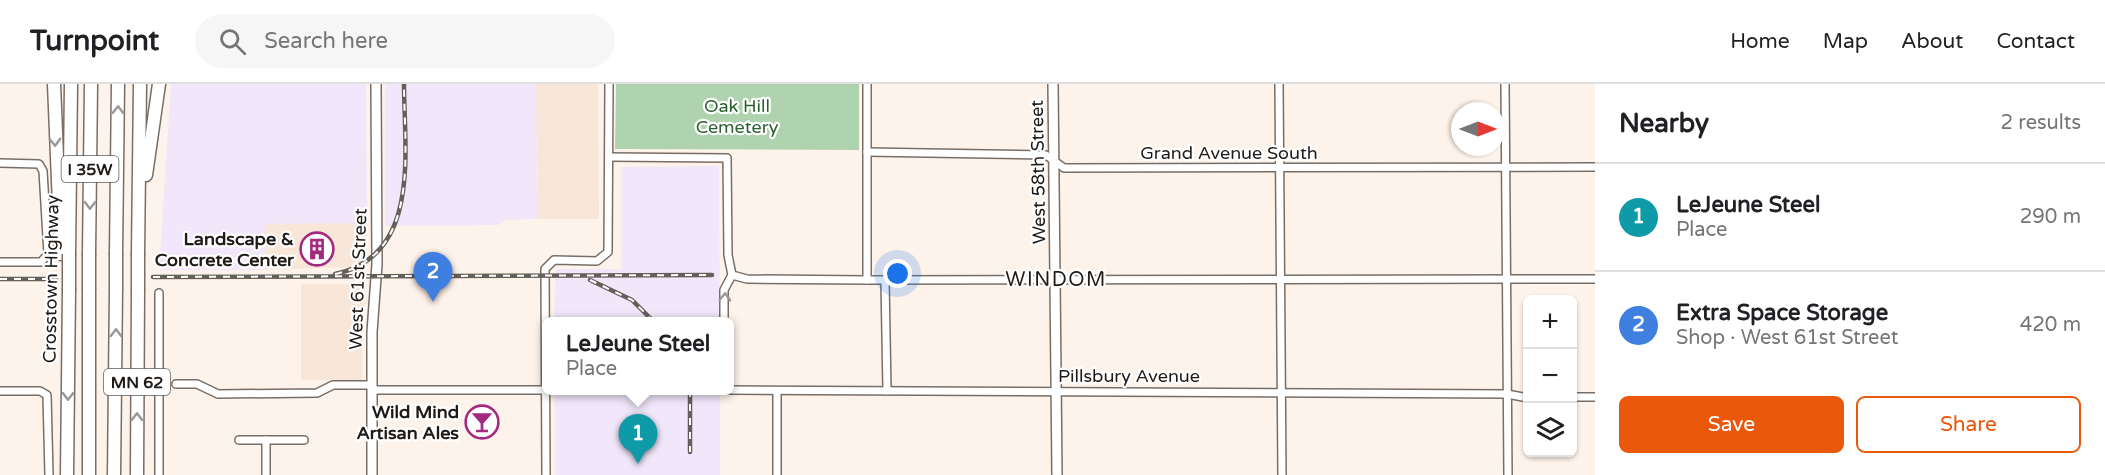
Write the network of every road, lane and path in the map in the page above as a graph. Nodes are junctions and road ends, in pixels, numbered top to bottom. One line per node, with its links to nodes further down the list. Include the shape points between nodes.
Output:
1 (54, 84): 21 (highway, one-way to 21)
2 (71, 84): 21 (highway, Crosstown Highway)
3 (91, 84): 52 (highway, I 35W, one-way to 52, bridge)
4 (118, 84): 53 (highway, I 35W, one-way to 4, bridge)
5 (140, 84): 20 (highway, MN 62)
6 (159, 84): 20 (highway)
7 (376, 84): 34 (street, West 61st Street, via 377,277)
8 (609, 84): 14 (street)
9 (867, 84): 13 (street)
10 (1053, 84): 15 (street, West 58th Street)
11 (1280, 84): 19 (street)
12 (1505, 84): 17 (street)
13 (867, 153): 15 (street, Grand Avenue South, via 1046,155); 24 (street)
14 (609, 157): 23 (street, via 727,158 728,255); 31 (street, via 608,252 597,261 549,263 545,269)
15 (1054, 160): 19 (street, Grand Avenue South, via 1064,168); 26 (street, West 58th Street)
16 (0, 163): 22 (street, via 32,162 43,171 48,255 41,262)
17 (1506, 167): 18 (street, Grand Avenue South); 19 (street, Grand Avenue South); 27 (street)
18 (1595, 167)
19 (1280, 168): 29 (street)
20 (139, 226): 54 (highway, MN 62, one-way to 20, bridge)
21 (65, 254): 51 (highway, Crosstown Highway, one-way to 51, bridge)
22 (0, 262)
23 (732, 275): 24 (street, via 747,279); 32 (street, one-way to 23, via 724,290)
24 (867, 279): 25 (street)
25 (885, 279): 26 (street); 39 (street)
26 (1056, 279): 29 (street); 40 (street, West 58th Street)
27 (1507, 279): 28 (street); 29 (street); 42 (street)
28 (1595, 279)
29 (1281, 280): 41 (street)
30 (159, 293): 55 (street)
31 (545, 317)
32 (724, 317)
33 (176, 384): 34 (street, via 197,384 218,394 317,393 333,385)
34 (372, 387): 35 (street); 57 (street, West 61st Street)
35 (542, 390)
36 (734, 390): 38 (street, Pillsbury Avenue)
37 (0, 391): 50 (street, via 40,391 47,395)
38 (777, 391): 39 (street, Pillsbury Avenue); 59 (street)
39 (887, 391): 40 (street, Pillsbury Avenue)
40 (1056, 391): 41 (street, Pillsbury Avenue); 60 (street, West 58th Street)
41 (1282, 391): 42 (street, Pillsbury Avenue); 61 (street)
42 (1508, 394): 44 (street, Pillsbury Avenue); 62 (street)
43 (545, 395): 58 (street)
44 (1523, 397)
45 (1577, 398): 46 (street)
46 (1595, 398)
47 (239, 440): 48 (street)
48 (266, 440): 49 (street); 56 (street)
49 (304, 440)
50 (49, 475)
51 (67, 475)
52 (88, 475)
53 (114, 475)
54 (137, 475)
55 (159, 475)
56 (267, 475)
57 (372, 475)
58 (546, 475)
59 (777, 475)
60 (1057, 475)
61 (1282, 475)
62 (1508, 475)

